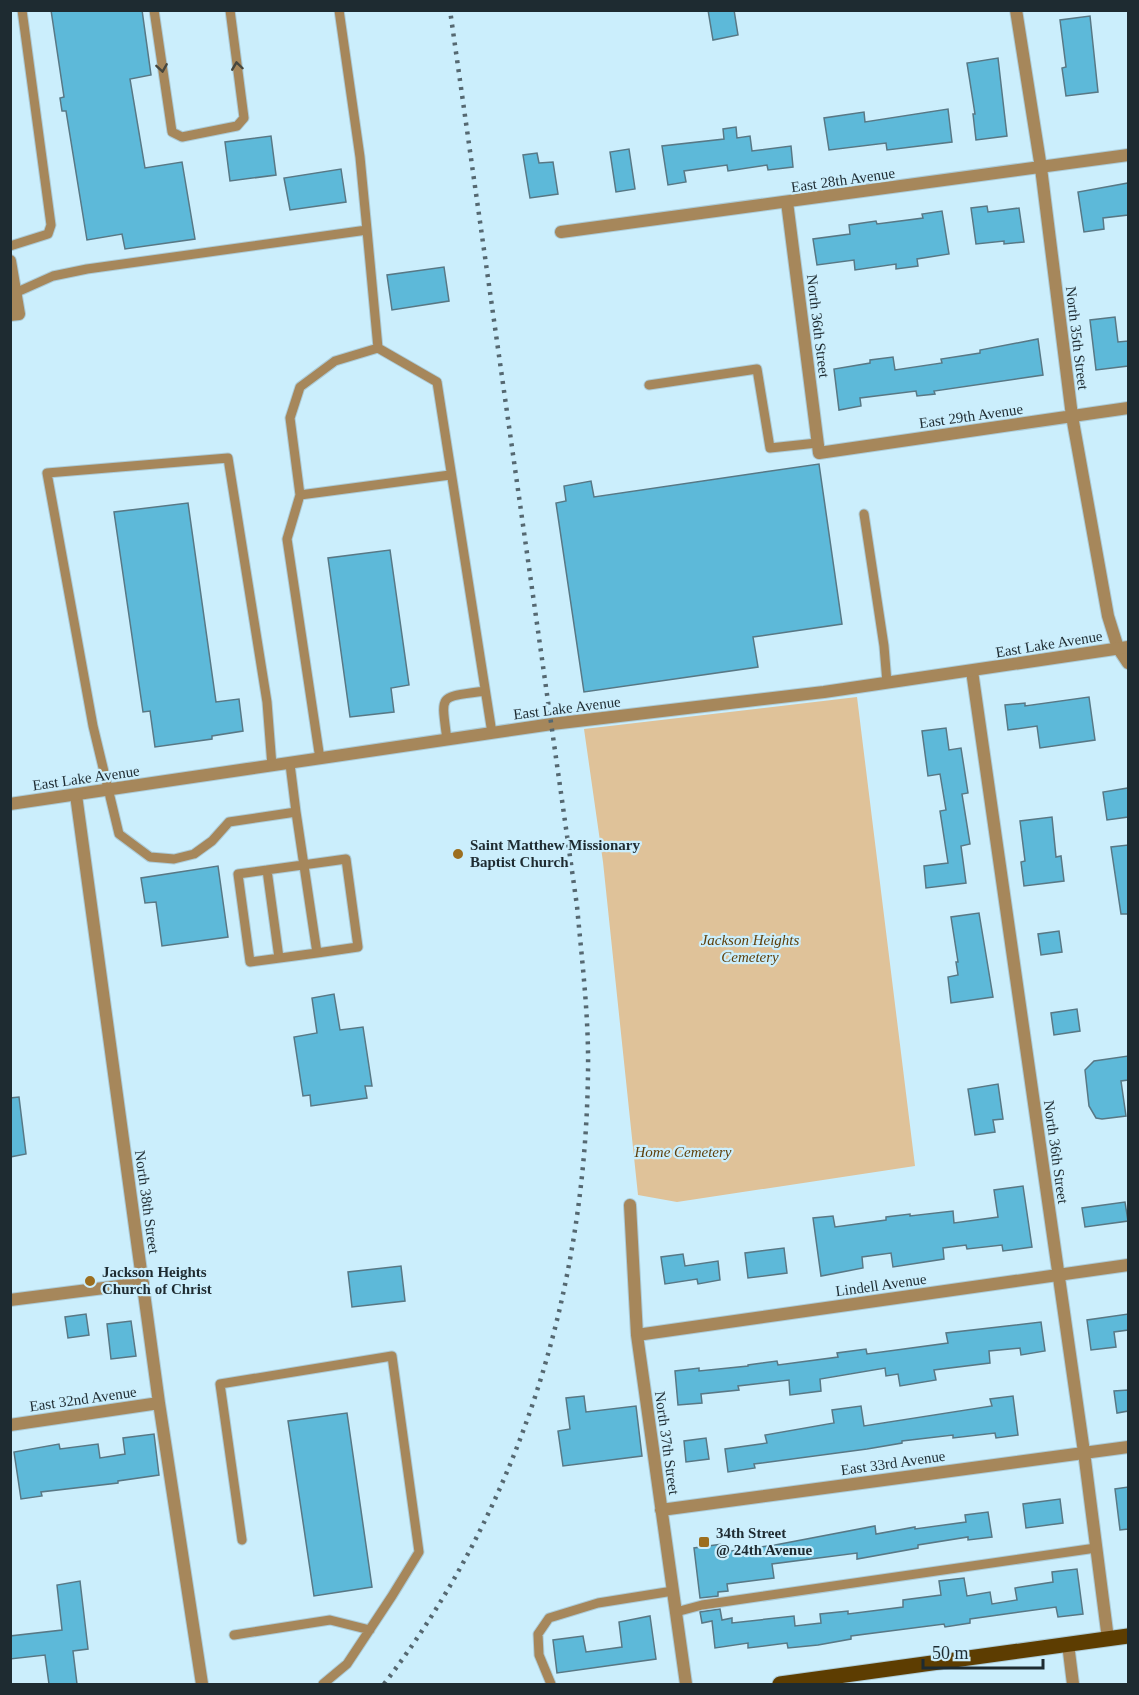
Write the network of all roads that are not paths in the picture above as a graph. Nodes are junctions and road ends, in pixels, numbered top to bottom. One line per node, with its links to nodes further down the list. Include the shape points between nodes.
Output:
1 (22, 10): 11 (lane, via 51,225 48,234)
2 (154, 10): 3 (lane, one-way to 3, via 172,132 182,137 237,126 244,118)
3 (230, 10)
4 (339, 10): 9 (lane)
5 (1016, 10): 7 (street, North 35th Street)
6 (1128, 155): 7 (street, East 28th Avenue)
7 (1041, 168): 8 (street, East 28th Avenue); 18 (street, North 35th Street)
8 (787, 202): 10 (street, East 28th Avenue); 19 (street, North 36th Street)
9 (367, 230): 13 (lane, via 87,268 53,276); 15 (lane)
10 (561, 232)
11 (10, 246)
12 (10, 261): 13 (street)
13 (15, 293): 14 (street)
14 (15, 315)
15 (378, 348): 20 (lane, via 437,382); 21 (lane, via 335,361 300,387 290,418)
16 (649, 385): 19 (lane, via 757,369 770,448)
17 (1128, 408): 18 (street, East 29th Avenue)
18 (1072, 416): 19 (street, East 29th Avenue); 23 (street, North 35th Street, via 1108,616)
19 (818, 448)
20 (450, 475): 21 (lane); 27 (lane)
21 (300, 495): 30 (lane, via 287,539)
22 (864, 514): 26 (lane)
23 (1123, 648): 24 (street, North 35th Street); 25 (street, East Lake Avenue)
24 (1128, 663)
25 (972, 671): 26 (street, East Lake Avenue); 43 (street, North 36th Street)
26 (887, 683): 28 (street, East Lake Avenue)
27 (485, 691): 28 (lane); 29 (lane, via 444,700)
28 (492, 733): 29 (street, East Lake Avenue)
29 (447, 740): 30 (street, East Lake Avenue)
30 (320, 759): 31 (street, East Lake Avenue)
31 (290, 764): 32 (street, East Lake Avenue); 36 (lane)
32 (272, 766): 33 (street, East Lake Avenue); 33 (lane, via 267,702 228,458 47,473)
33 (108, 790): 34 (street, East Lake Avenue); 36 (lane, via 119,834 150,857 174,859 194,854 229,822)
34 (76, 795): 35 (street, East Lake Avenue); 44 (street, North 38th Street)
35 (10, 804)
36 (296, 812): 37 (lane)
37 (304, 864): 38 (lane); 39 (lane); 39 (lane, via 345,859 347,870 358,947)
38 (267, 870): 40 (lane); 40 (lane, via 238,874 250,962)
39 (317, 953): 40 (lane)
40 (279, 958)
41 (630, 1205): 46 (street, North 37th Street)
42 (1128, 1265): 43 (street, Lindell Avenue)
43 (1058, 1275): 46 (street, Lindell Avenue); 50 (street, North 36th Street)
44 (143, 1283): 45 (street); 47 (street, North 38th Street)
45 (10, 1300)
46 (637, 1335): 51 (street, North 37th Street)
47 (159, 1403): 48 (street, East 32nd Avenue); 61 (street, North 38th Street)
48 (10, 1425)
49 (1128, 1447): 50 (street, East 33rd Avenue)
50 (1084, 1452): 51 (street, East 33rd Avenue); 53 (street, North 36th Street)
51 (662, 1510): 54 (street, North 37th Street)
52 (242, 1540): 56 (lane, via 220,1384 392,1356 419,1552)
53 (1096, 1548): 55 (lane, via 702,1605); 59 (street, North 36th Street)
54 (673, 1591): 55 (street, North 37th Street); 63 (lane, via 598,1603 549,1618 538,1634 539,1655)
55 (676, 1612): 64 (street, North 37th Street)
56 (370, 1630): 57 (lane, via 330,1620); 62 (lane, via 346,1664)
57 (234, 1635)
58 (1128, 1636): 59 (main road)
59 (1108, 1638): 60 (main road)
60 (1068, 1644): 65 (main road); 66 (street)
61 (202, 1684)
62 (323, 1684)
63 (551, 1684)
64 (686, 1684)
65 (780, 1684)
66 (1073, 1684)

